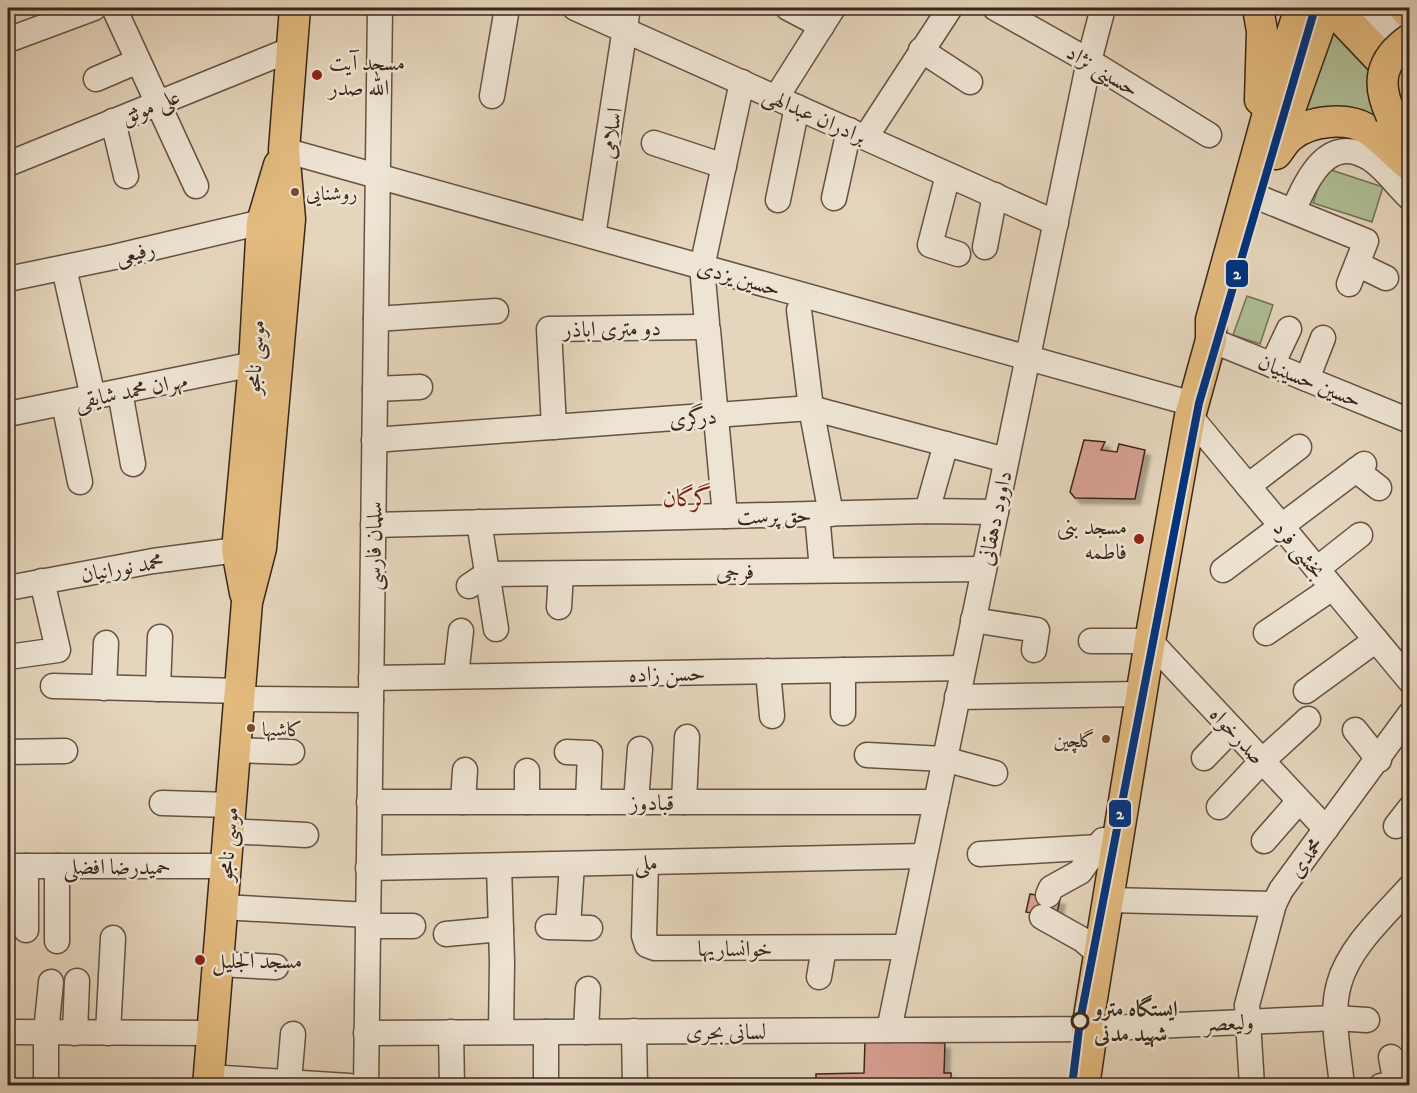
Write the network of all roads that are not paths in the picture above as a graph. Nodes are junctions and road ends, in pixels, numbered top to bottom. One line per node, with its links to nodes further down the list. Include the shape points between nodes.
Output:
1 (94, 8): 24 (street)
2 (114, 8): 28 (street)
3 (295, 8): 26 (main road, موسی نامجو)
4 (380, 8): 50 (street, سلمان فارسی)
5 (507, 8): 35 (street)
6 (575, 8): 21 (street, برادران عبدالهی)
7 (788, 8): 20 (street)
8 (950, 8): 27 (street)
9 (995, 8): 29 (street, حسینی نژاد)
10 (1103, 8): 29 (street, داوود دهقانی)
11 (1245, 8): 25 (street)
12 (1258, 8): 25 (main road)
13 (1300, 8): 31 (main road)
14 (1326, 8): 31 (main road)
15 (1333, 8): 38 (highway)
16 (1361, 8): 30 (street)
17 (1386, 8): 22 (street)
18 (1406, 8): 19 (highway)
19 (1410, 12)
20 (828, 16): 36 (street)
21 (626, 19): 33 (street, برادران عبدالهی); 60 (street, اسلامی)
22 (1410, 33)
23 (1410, 39): 38 (main road, bridge, via 1389,58 1382,74 1383,98)
24 (8, 40)
25 (1261, 45): 44 (main road)
26 (292, 49): 37 (street, علی موثق); 43 (main road, موسی نامجو)
27 (921, 50): 34 (street); 40 (street)
28 (138, 61): 32 (street); 37 (street)
29 (1089, 61): 41 (street, حسینی نژاد); 59 (street, داوود دهقانی)
30 (1410, 61)
31 (1290, 75): 44 (main road)
32 (96, 79)
33 (742, 82): 36 (street, برادران عبدالهی); 46 (street)
34 (970, 82)
35 (492, 96)
36 (787, 102): 40 (street, برادران عبدالهی); 56 (street)
37 (158, 103): 39 (street, علی موثق); 51 (street)
38 (1404, 113)
39 (113, 121): 45 (street, علی موثق); 49 (street)
40 (860, 130): 48 (street, برادران عبدالهی); 54 (street)
41 (1209, 135)
42 (654, 143): 46 (street)
43 (284, 150): 50 (street, حسین یزدی); 58 (main road, موسی نامجو); 75 (main road, موسی نامجو, via 290,219)
44 (1264, 156): 47 (main road, via 1304,128 1353,123 1368,130); 52 (main road)
45 (8, 164)
46 (724, 166): 63 (street)
47 (1410, 166)
48 (948, 175): 53 (street, برادران عبدالهی); 62 (street, via 930,245)
49 (126, 176)
50 (377, 176): 60 (street, حسین یزدی); 69 (street, سلمان فارسی)
51 (196, 186)
52 (1252, 194): 57 (street); 73 (main road, via 1224,326)
53 (995, 195): 59 (street, برادران عبدالهی); 61 (street)
54 (834, 198)
55 (1410, 198): 57 (street, via 1371,159 1344,152 1321,161 1307,179)
56 (778, 200)
57 (1293, 211): 65 (street, via 1366,241 1353,274)
58 (261, 222): 64 (street, رفیعی); 75 (main road, موسی نامجو)
59 (1056, 223): 74 (street, داوود دهقانی)
60 (593, 236): 63 (street, حسین یزدی)
61 (986, 247)
62 (958, 254)
63 (702, 267): 70 (street); 74 (street, حسین یزدی)
64 (64, 268): 66 (street, رفیعی); 81 (street)
65 (1386, 278)
66 (8, 279)
67 (799, 310): 83 (street)
68 (496, 312): 69 (street)
69 (376, 319): 79 (street, سلمان فارسی)
70 (705, 327): 86 (street); 88 (street, دو متری اباذر, via 549,329)
71 (1289, 329): 76 (street)
72 (1323, 338): 77 (street)
73 (1211, 340): 76 (street, حسین حسینیان); 84 (main road)
74 (1028, 357): 84 (street, حسین یزدی); 92 (street, داوود دهقانی)
75 (266, 365): 80 (street, مهران محمد شایقی); 105 (main road, موسی نامجو); 115 (main road, موسی نامجو, via 261,548)
76 (1272, 365): 77 (street, حسین حسینیان)
77 (1306, 379): 87 (street, حسین حسینیان)
78 (420, 387): 79 (street)
79 (375, 389): 89 (street, سلمان فارسی)
80 (120, 392): 81 (street, مهران محمد شایقی); 93 (street)
81 (93, 397): 82 (street, مهران محمد شایقی)
82 (64, 403): 85 (street, مهران محمد شایقی); 94 (street)
83 (811, 408): 86 (street, درگری); 90 (street, درگری); 99 (street)
84 (1192, 410): 95 (street, بخشی فرد); 124 (main road)
85 (8, 414)
86 (715, 415): 88 (street, درگری); 100 (street)
87 (1410, 421)
88 (554, 427): 89 (street, درگری)
89 (374, 440): 102 (street, سلمان فارسی)
90 (946, 444): 92 (street, درگری); 97 (street)
91 (1299, 447): 95 (street)
92 (1006, 460): 98 (street, داوود دهقانی)
93 (133, 464)
94 (80, 482)
95 (1248, 486): 103 (street, بخشی فرد)
96 (1379, 488): 103 (street, via 1360,467)
97 (927, 512): 98 (street, حق پرست); 99 (street, حق پرست)
98 (996, 512): 106 (street, داوود دهقانی)
99 (824, 514): 100 (street, حق پرست); 108 (street)
100 (724, 516): 101 (street, حق پرست)
101 (479, 522): 102 (street, حق پرست); 111 (street)
102 (373, 525): 136 (street, سلمان فارسی)
103 (1281, 526): 107 (street, بخشی فرد); 109 (street)
104 (1360, 535): 107 (street)
105 (237, 550): 112 (street, محمد نورانیان); 115 (main road, موسی نامجو)
106 (984, 569): 108 (street, فرجی); 117 (street, داوود دهقانی)
107 (1317, 569): 114 (street, بخشی فرد)
108 (822, 570): 110 (street, فرجی)
109 (1223, 570)
110 (561, 574): 111 (street, فرجی); 116 (street)
111 (478, 580): 118 (street)
112 (42, 581): 113 (street, محمد نورانیان); 127 (street, via 58,650)
113 (8, 588)
114 (1332, 588): 120 (street); 123 (street, بخشی فرد)
115 (247, 602): 139 (main road, موسی نامجو)
116 (559, 607)
117 (973, 620): 126 (street, via 1037,630); 128 (street, داوود دهقانی)
118 (496, 629)
119 (461, 631): 131 (street)
120 (1266, 633)
121 (160, 637): 135 (street)
122 (1091, 640): 124 (street)
123 (1376, 640): 132 (street, بخشی فرد); 137 (street)
124 (1149, 641): 138 (main road); 145 (street, صدرخواه)
125 (106, 643): 134 (street)
126 (1034, 650)
127 (8, 657)
128 (963, 668): 129 (street, حسن زاده); 140 (street, داوود دهقانی)
129 (843, 670): 130 (street, حسن زاده); 141 (street)
130 (768, 671): 131 (street, حسن زاده); 143 (street)
131 (456, 676): 136 (street, حسن زاده)
132 (1410, 681)
133 (62, 686): 134 (street, حسن زاده)
134 (104, 688): 135 (street, حسن زاده)
135 (158, 689): 139 (street, حسن زاده)
136 (371, 689): 139 (street, حسن زاده); 163 (street, سلمان فارسی)
137 (1306, 691)
138 (1141, 694): 140 (street); 176 (main road, via 1121,817)
139 (239, 695): 149 (main road, موسی نامجو)
140 (957, 697): 156 (street, داوود دهقانی)
141 (843, 713)
142 (1410, 714): 157 (street, محمدی)
143 (772, 717)
144 (1308, 719): 158 (street)
145 (1232, 729): 155 (street); 158 (street, صدرخواه)
146 (1355, 730): 157 (street)
147 (687, 737): 168 (street)
148 (640, 748): 167 (street)
149 (235, 750): 152 (street); 172 (main road, موسی نامجو)
150 (65, 751): 151 (street)
151 (8, 752)
152 (292, 752)
153 (567, 752): 166 (street, via 590,753)
154 (867, 755): 156 (street)
155 (1204, 758)
156 (944, 759): 161 (street); 169 (street, داوود دهقانی)
157 (1379, 760): 173 (street, محمدی)
158 (1262, 761): 162 (street, صدرخواه); 171 (street)
159 (465, 770): 164 (street)
160 (526, 771): 165 (street)
161 (995, 773)
162 (1299, 801): 173 (street, صدرخواه); 175 (street)
163 (369, 802): 164 (street, قبادوز); 185 (street, سلمان فارسی)
164 (463, 802): 165 (street, قبادوز)
165 (527, 802): 166 (street, قبادوز)
166 (588, 802): 167 (street, قبادوز)
167 (636, 802): 168 (street, قبادوز)
168 (684, 802): 169 (street, قبادوز)
169 (936, 802): 178 (street, داوود دهقانی)
170 (162, 803): 172 (street)
171 (1219, 807)
172 (229, 818): 174 (street); 183 (main road, موسی نامجو)
173 (1326, 829): 188 (street, محمدی)
174 (306, 835)
175 (1264, 841)
176 (1106, 847): 177 (street); 187 (main road); 200 (street, via 1080,872 1051,888 1045,906)
177 (980, 854)
178 (924, 856): 179 (street, ملی); 198 (street, داوود دهقانی)
179 (646, 862): 180 (street, ملی); 199 (street, خوانساریها, via 647,945)
180 (572, 864): 184 (street, ملی); 192 (street)
181 (17, 866): 182 (street, حمیدرضا افضلی); 194 (street)
182 (57, 866): 183 (street, حمیدرضا افضلی); 197 (street)
183 (226, 866): 189 (main road, موسی نامجو)
184 (499, 866): 185 (street, ملی); 193 (street)
185 (368, 868): 190 (street, سلمان فارسی)
186 (1410, 887): 207 (street, via 1350,957 1339,984)
187 (1108, 900): 188 (street); 200 (main road)
188 (1274, 904): 209 (street, محمدی, via 1252,982)
189 (222, 907): 190 (street); 201 (main road, موسی نامجو)
190 (368, 920): 191 (street); 222 (street, سلمان فارسی)
191 (413, 926)
192 (569, 927)
193 (501, 929): 195 (street); 216 (street)
194 (26, 930)
195 (446, 934)
196 (113, 938): 220 (street)
197 (57, 941)
198 (906, 947): 199 (street, خوانساریها); 211 (street, داوود دهقانی)
199 (825, 948): 203 (street)
200 (1099, 954): 210 (main road)
201 (218, 964): 202 (street); 221 (main road, موسی نامجو)
202 (276, 967)
203 (819, 977)
204 (77, 981): 219 (street)
205 (51, 982): 214 (street)
206 (588, 989): 218 (street)
207 (1335, 1018): 208 (street, ولیعصر); 209 (street, ولیعصر); 237 (street)
208 (1367, 1020)
209 (1246, 1022): 210 (street, ولیعصر); 236 (street, محمدی)
210 (1087, 1029): 211 (street, لسانی بحری); 234 (main road, via 1075,1045); 235 (main road, via 1090,1045)
211 (889, 1030): 212 (street, لسانی بحری)
212 (634, 1031): 218 (street, لسانی بحری); 233 (street)
213 (8, 1032): 214 (street)
214 (46, 1032): 219 (street); 228 (street)
215 (451, 1032): 216 (street, لسانی بحری); 222 (street, لسانی بحری); 231 (street)
216 (501, 1032): 217 (street, لسانی بحری)
217 (546, 1032): 218 (street, لسانی بحری); 232 (street)
218 (586, 1032)
219 (75, 1033): 220 (street)
220 (108, 1033): 221 (street)
221 (212, 1033): 225 (main road, موسی نامجو)
222 (366, 1033): 230 (street, سلمان فارسی)
223 (293, 1034): 226 (street)
224 (1391, 1057): 227 (street)
225 (208, 1081): 226 (street)
226 (289, 1082): 229 (street)
227 (1396, 1084)
228 (46, 1086)
229 (349, 1086)
230 (366, 1086)
231 (452, 1086)
232 (546, 1086)
233 (635, 1086)
234 (1068, 1086)
235 (1084, 1086)
236 (1252, 1086)
237 (1342, 1086)

